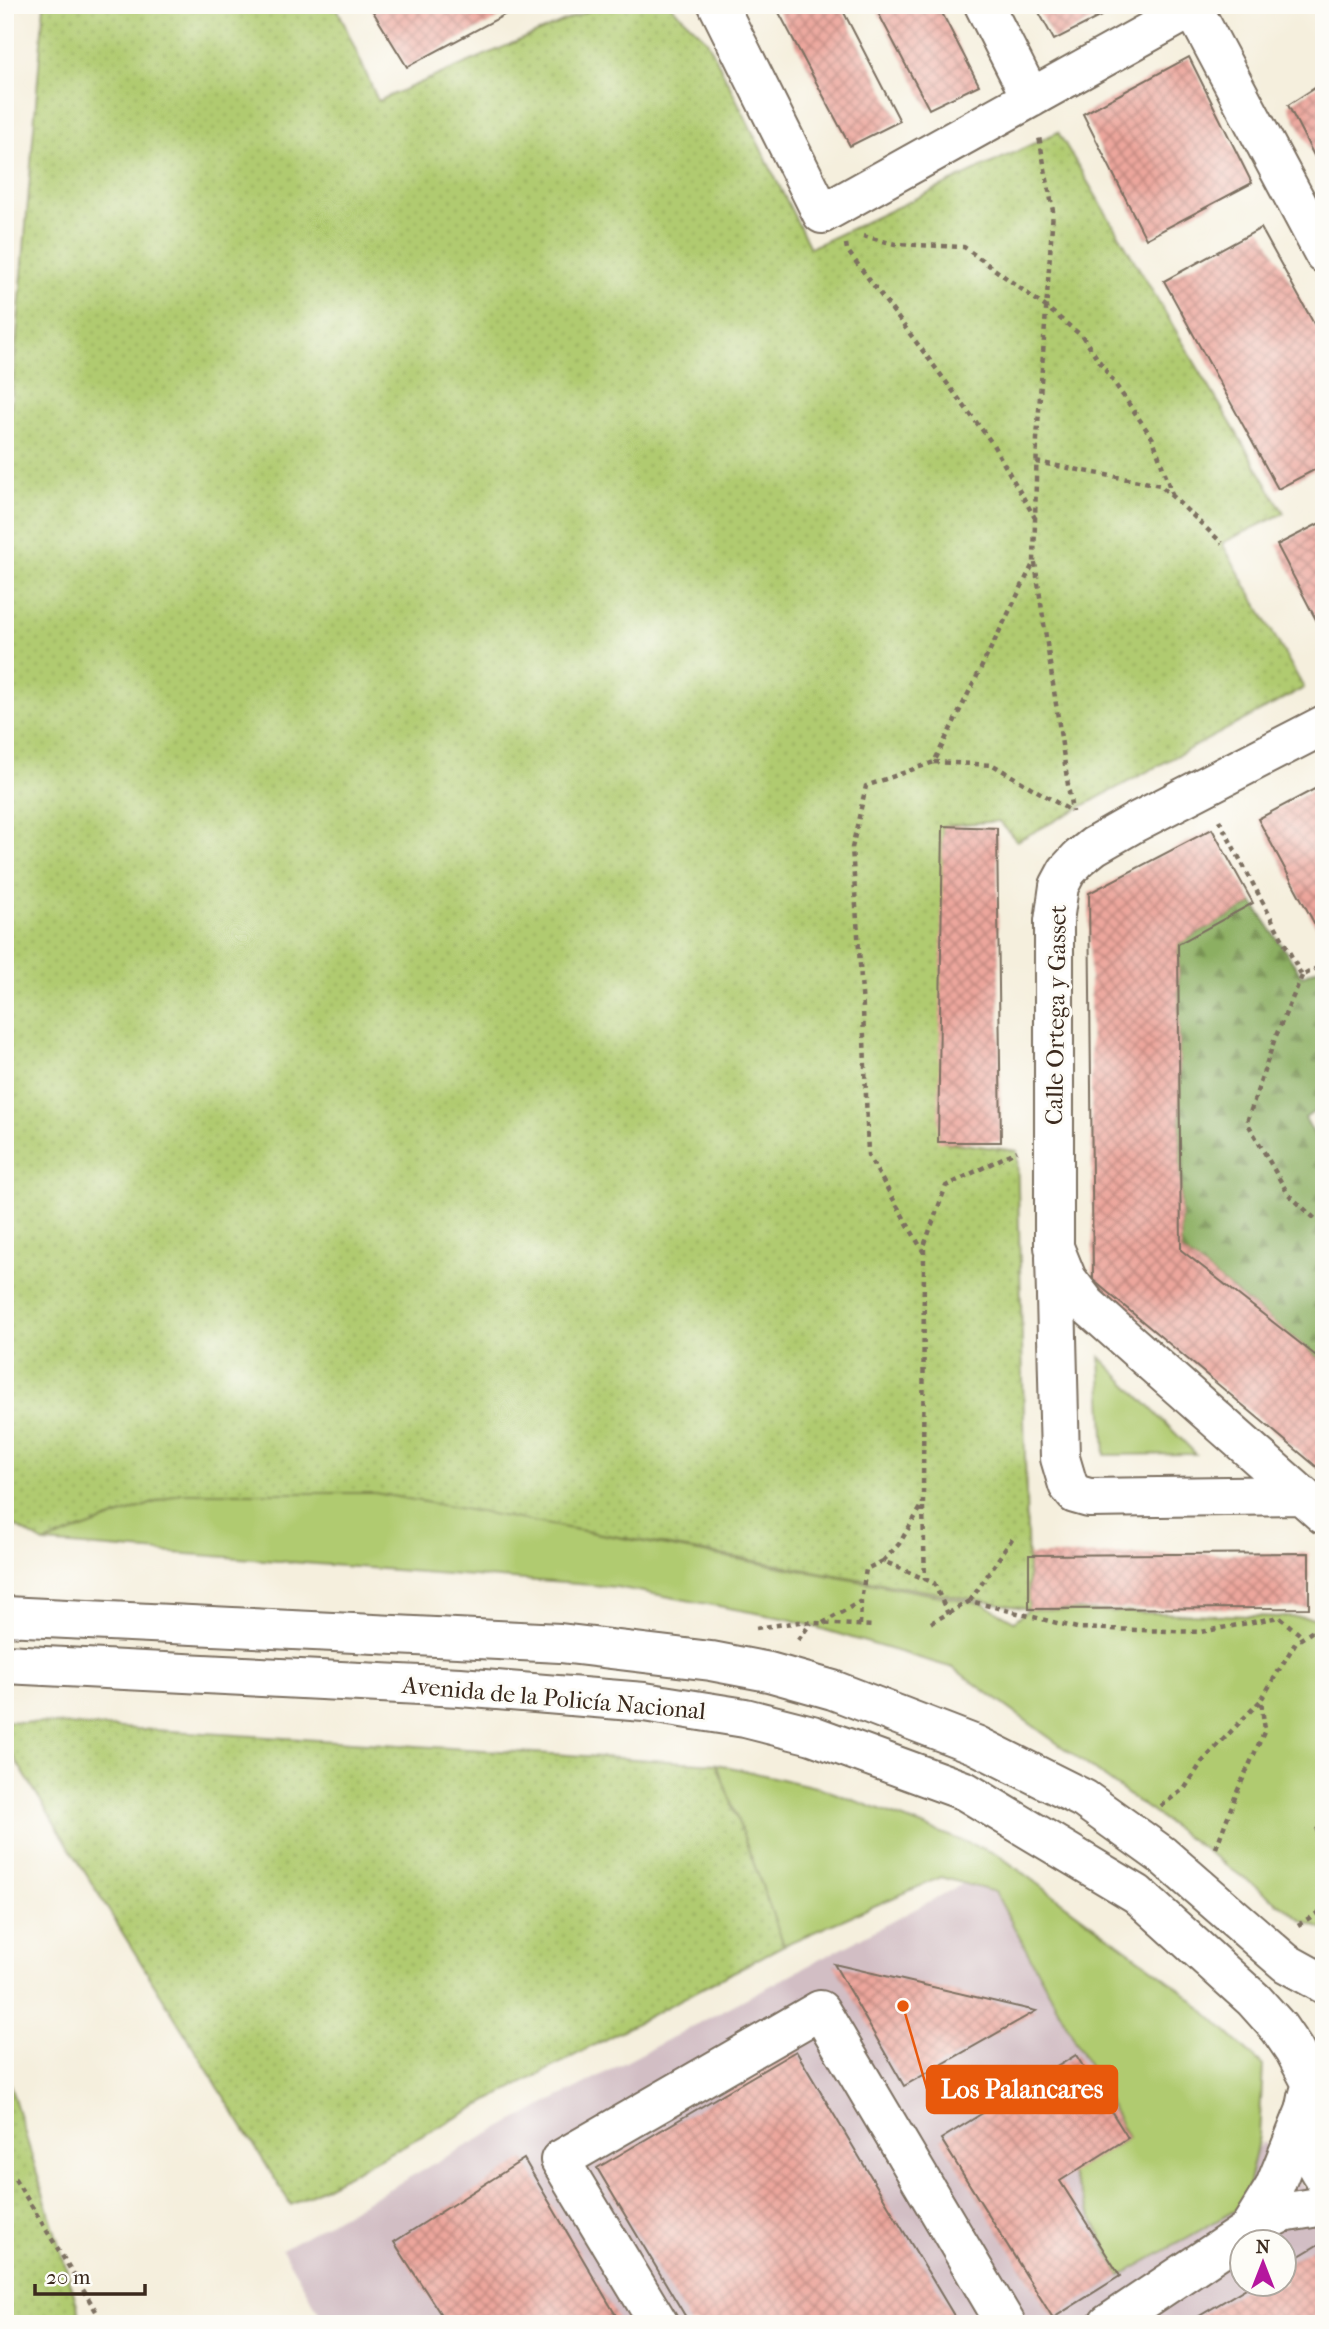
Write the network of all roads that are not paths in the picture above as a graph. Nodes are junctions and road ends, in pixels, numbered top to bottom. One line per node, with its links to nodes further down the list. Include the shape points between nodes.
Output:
1 (718, 5): 4 (street, via 834,227)
2 (984, 5): 4 (street)
3 (1195, 7): 4 (street); 5 (street)
4 (1035, 115)
5 (1324, 254)
6 (1324, 725): 7 (street, Calle Ortega y Gasset, via 1094,846 1067,871 1059,886 1054,921)
7 (1055, 1247): 8 (street, Calle Ortega y Gasset, via 1067,1279 1087,1305); 8 (street, Calle Ortega y Gasset, via 1059,1448 1062,1471 1076,1494)
8 (1313, 1505)
9 (5, 1616): 11 (street, Avenida de la Policía Nacional, via 561,1643 769,1672 833,1690 976,1745 1084,1799 1162,1855 1286,1963)
10 (5, 1664): 12 (street, Avenida de la Policía Nacional, via 460,1687 644,1702 745,1718 812,1735 965,1791 1137,1894 1254,2000 1279,2028)
11 (1324, 1984)
12 (1314, 2086): 13 (street, via 1306,2138); 15 (street, via 1274,2188)
13 (1324, 2178)
14 (1324, 2206): 16 (street, via 1282,2213)
15 (1249, 2228)
16 (1252, 2228)
17 (1228, 2243): 20 (street)
18 (659, 2324): 19 (street, via 561,2161 820,2010)
19 (1006, 2324)
20 (1108, 2324)

